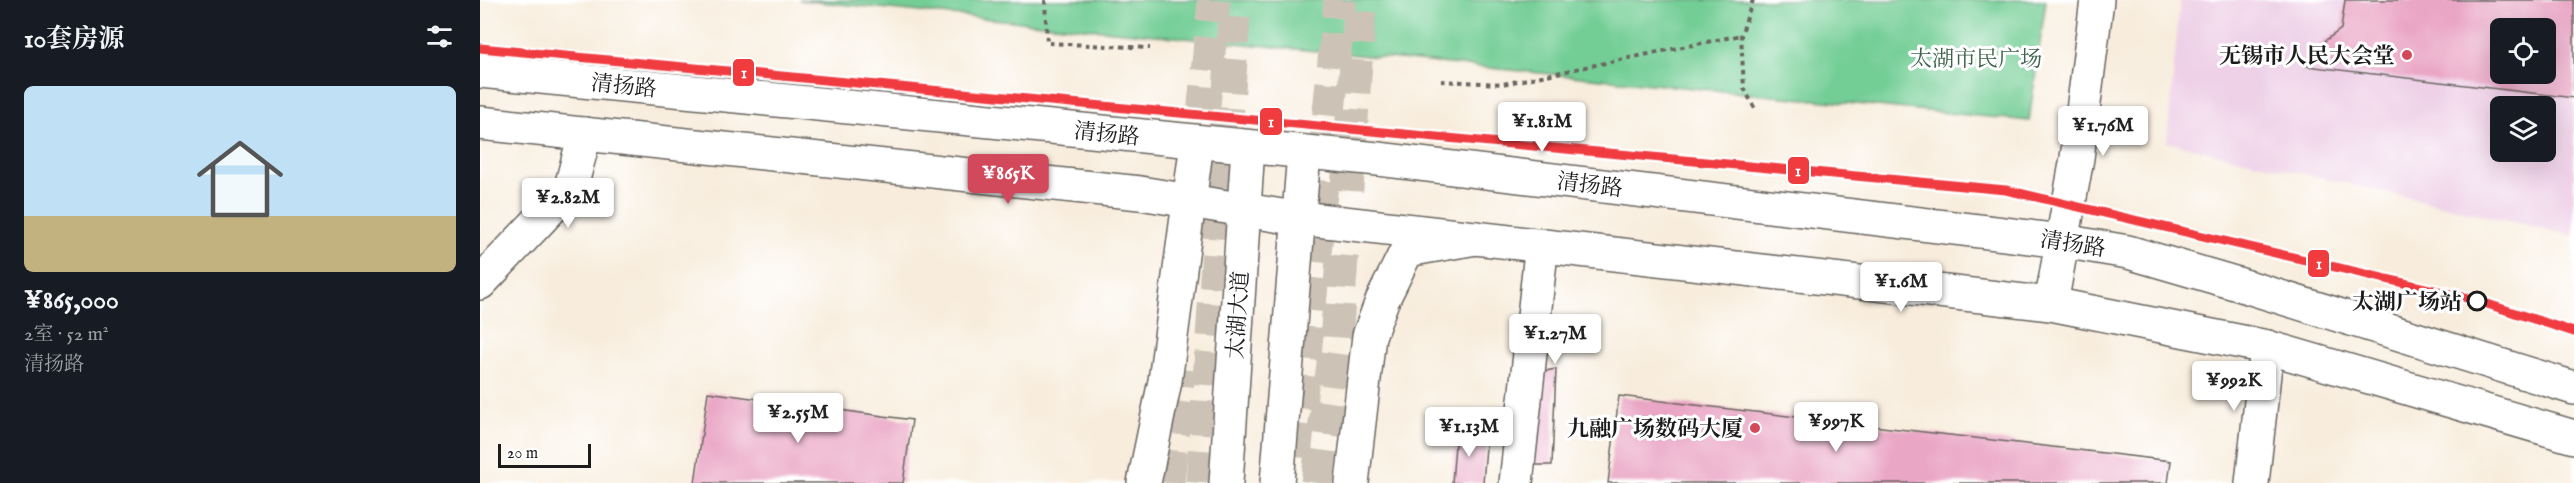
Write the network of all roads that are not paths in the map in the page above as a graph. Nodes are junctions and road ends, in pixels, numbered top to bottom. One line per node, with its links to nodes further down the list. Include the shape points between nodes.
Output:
1 (2097, 0): 12 (main road, via 2077,159)
2 (480, 71): 5 (main road, 清扬路)
3 (480, 123): 4 (main road)
4 (585, 134): 8 (main road); 14 (main road, via 571,187)
5 (1197, 143): 6 (main road, 清扬路); 8 (main road)
6 (1248, 147): 7 (main road, 清扬路); 9 (main road, 太湖大道)
7 (1304, 153): 10 (main road); 12 (main road, 清扬路)
8 (1188, 201): 9 (main road); 19 (main road, via 1165,381)
9 (1244, 210): 10 (main road); 20 (main road, 太湖大道)
10 (1300, 218): 11 (main road); 21 (main road)
11 (1476, 238): 13 (main road); 22 (main road, via 1407,250 1369,336)
12 (2062, 241): 15 (main road); 17 (main road, 清扬路, via 2128,252)
13 (1540, 245): 15 (main road); 23 (main road)
14 (480, 283)
15 (2051, 304): 16 (main road)
16 (2267, 347): 18 (main road); 24 (main road)
17 (2574, 388)
18 (2574, 437)
19 (1144, 483)
20 (1226, 483)
21 (1277, 483)
22 (1352, 483)
23 (1516, 483)
24 (2252, 483)

